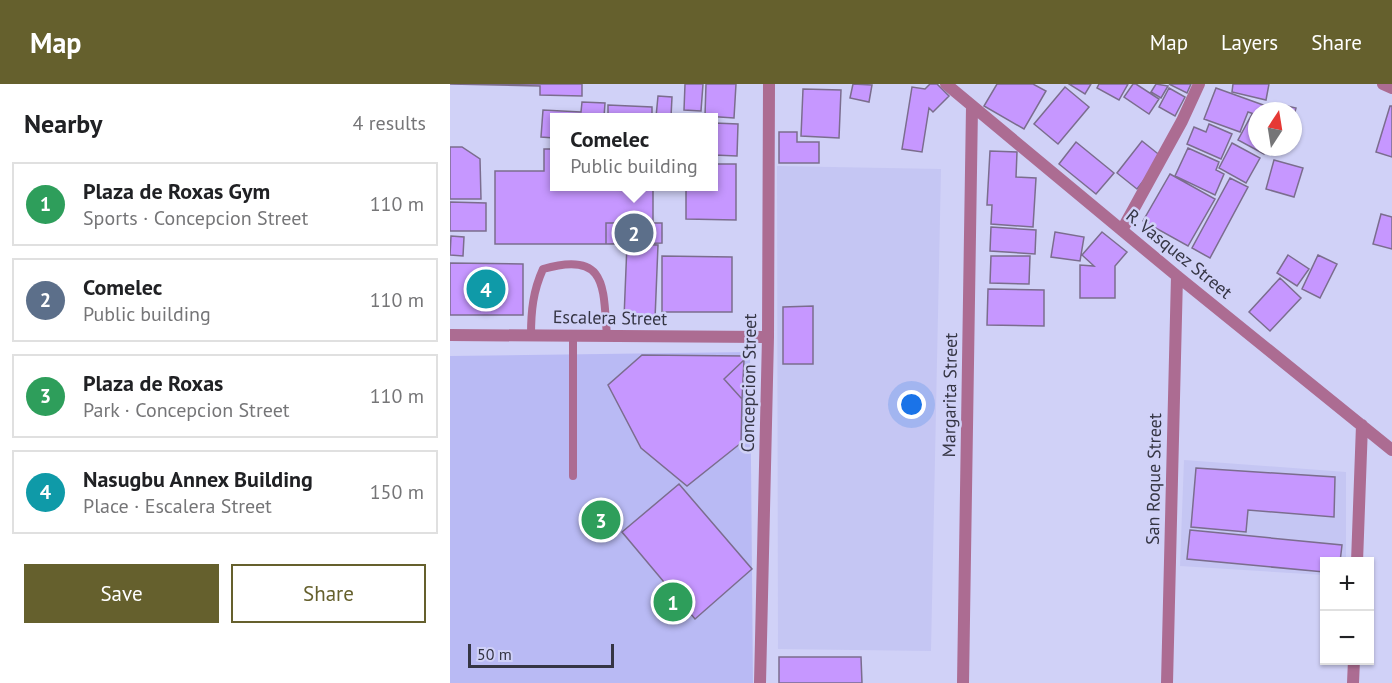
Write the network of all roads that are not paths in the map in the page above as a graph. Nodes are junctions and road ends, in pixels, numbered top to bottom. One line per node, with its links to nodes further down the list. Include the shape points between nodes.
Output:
1 (769, 84): 13 (street, Concepcion Street)
2 (946, 84): 6 (street, R. Vasquez Street)
3 (1199, 84): 7 (street)
4 (1383, 84): 5 (street)
5 (1392, 88)
6 (972, 107): 7 (street, R. Vasquez Street); 20 (street, Margarita Street)
7 (1122, 230): 8 (street, R. Vasquez Street)
8 (1176, 276): 14 (street, R. Vasquez Street); 21 (street, San Roque Street)
9 (531, 334): 10 (street, Escalera Street); 11 (street, Escalera Street); 12 (lane, via 536,286 543,269 561,264 583,266 598,274)
10 (450, 335)
11 (573, 336): 12 (street, Escalera Street); 16 (lane)
12 (607, 336): 13 (street, Escalera Street)
13 (768, 337): 19 (street, Concepcion Street)
14 (1362, 425): 15 (street, R. Vasquez Street); 17 (street)
15 (1392, 450)
16 (573, 476)
17 (1357, 557)
18 (1354, 665): 22 (street)
19 (760, 683)
20 (963, 683)
21 (1167, 683)
22 (1353, 683)

